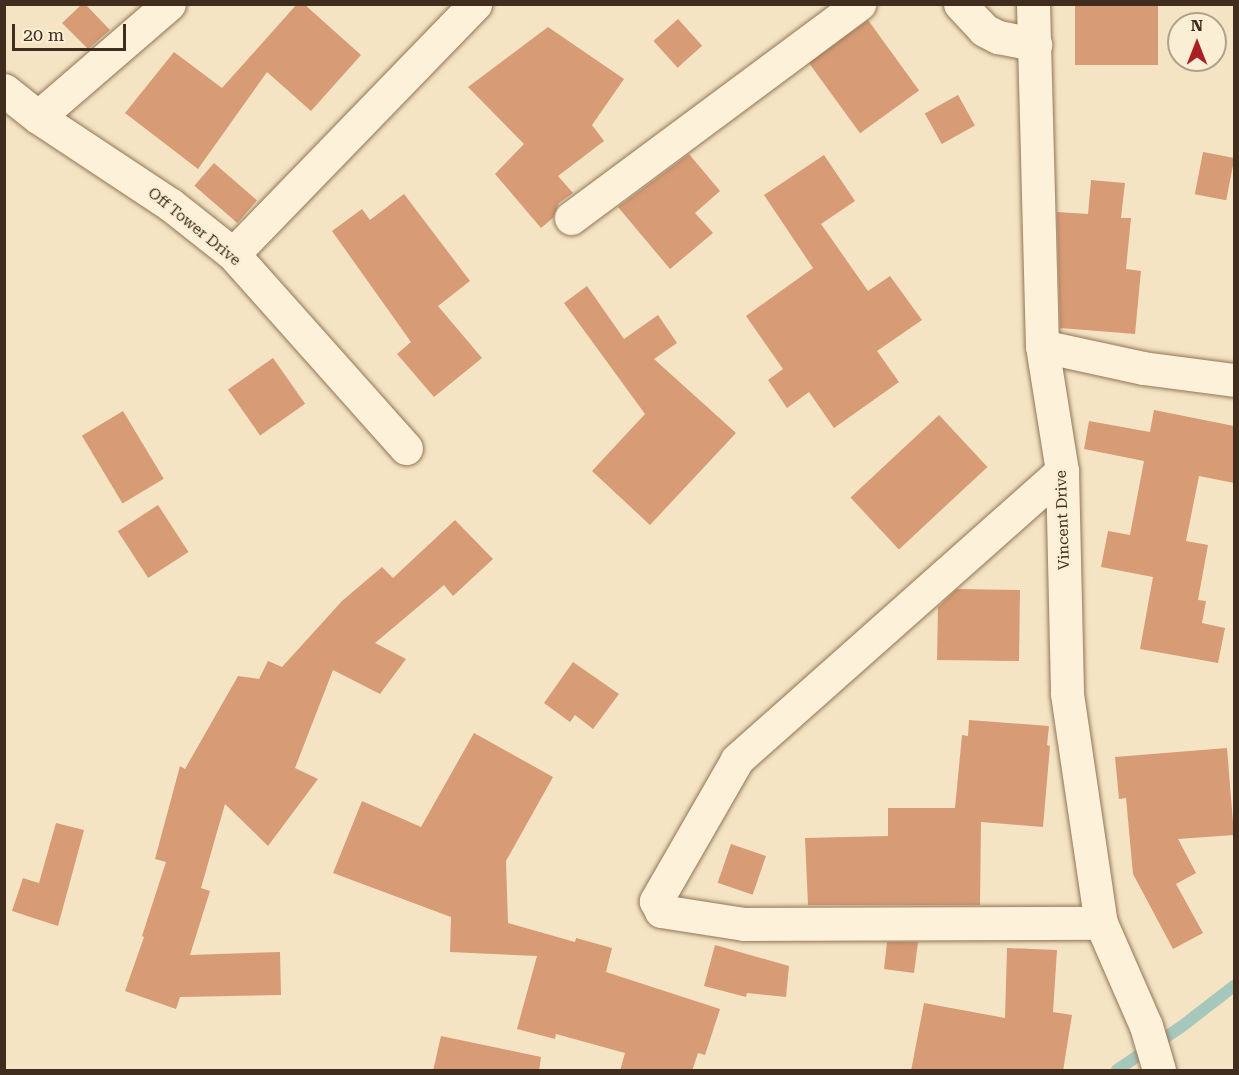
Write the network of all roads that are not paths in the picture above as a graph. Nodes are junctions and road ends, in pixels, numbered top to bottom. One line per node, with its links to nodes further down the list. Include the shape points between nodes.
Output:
1 (169, 4): 8 (street)
2 (475, 4): 10 (street)
3 (859, 4): 9 (street)
4 (960, 4): 6 (street, via 984,30 998,37)
5 (1033, 4): 6 (street, Vincent Drive)
6 (1035, 44): 11 (street, Vincent Drive)
7 (4, 90): 8 (street, Off Tower Drive)
8 (38, 117): 10 (street, Off Tower Drive, via 171,205)
9 (572, 218)
10 (233, 254): 13 (street, Off Tower Drive)
11 (1042, 346): 12 (street, via 1143,368); 14 (street, Vincent Drive)
12 (1234, 380)
13 (406, 448)
14 (1062, 471): 15 (street, Vincent Drive, via 1067,694); 15 (street, via 737,760 656,901 661,911 744,924)
15 (1101, 923): 16 (street, Vincent Drive, via 1146,1026)
16 (1159, 1068)

